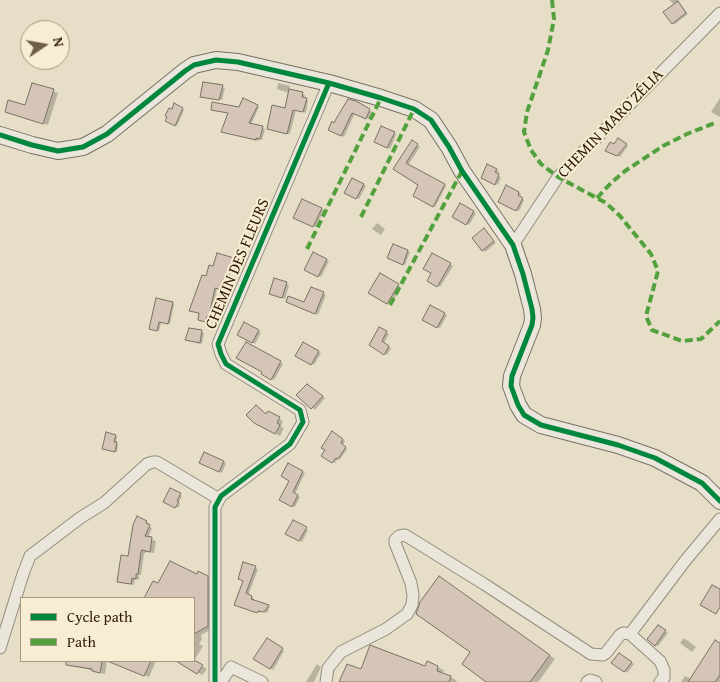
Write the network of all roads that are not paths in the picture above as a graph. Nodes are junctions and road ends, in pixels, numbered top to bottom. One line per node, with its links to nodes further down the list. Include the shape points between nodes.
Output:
1 (720, 14): 4 (street, CHEMIN MARO ZÉLIA, via 558,177)
2 (329, 83): 3 (street, via 216,60 194,65 107,134 83,147 58,151); 4 (street, via 382,98 431,120); 5 (street, CHEMIN DES FLEURS, via 218,344 226,364 300,410 303,422 290,444)
3 (0, 135)
4 (513, 244): 6 (street, via 533,318 511,386 524,415 542,426 655,458 702,483)
5 (220, 499): 9 (street, via 157,462 147,464 104,503 30,556); 10 (street, via 215,507)
6 (720, 501)
7 (720, 519): 8 (street)
8 (630, 634): 13 (street, via 620,635 603,655 591,654 405,535 395,543 411,582 412,605 407,614 386,629 341,652 328,668); 16 (street, via 660,661 664,678)
9 (0, 648)
10 (215, 682)
11 (221, 682): 12 (street, via 231,667)
12 (262, 682)
13 (326, 682)
14 (587, 682): 15 (street)
15 (596, 682)
16 (660, 682)

